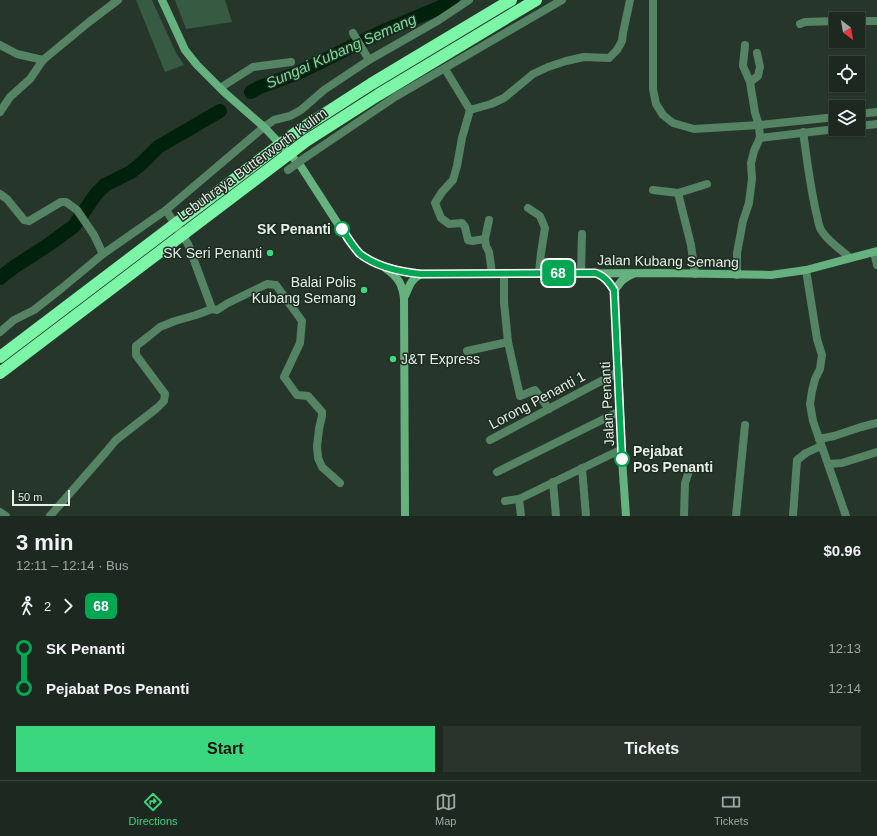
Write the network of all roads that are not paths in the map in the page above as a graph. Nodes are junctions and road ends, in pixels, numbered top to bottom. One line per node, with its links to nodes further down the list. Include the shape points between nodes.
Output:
1 (118, 0): 17 (street)
2 (162, 0): 22 (main road, Jalan Kubang Semang, via 185,50)
3 (469, 0): 18 (street)
4 (511, 0): 66 (highway, Lebuhraya Butterworth Kulim, bridge, via 298,131)
5 (536, 0): 68 (highway, Lebuhraya Butterworth Kulim, bridge, via 306,141)
6 (562, 0): 20 (street)
7 (630, 0): 23 (street, via 622,41 609,58 584,57 548,67 533,74 504,98)
8 (653, 0): 29 (street, via 653,89 656,104 663,115 673,123 694,129)
9 (829, 20): 12 (street)
10 (865, 21): 11 (street)
11 (877, 21)
12 (800, 24)
13 (354, 35): 18 (street)
14 (0, 45): 17 (street, via 17,54)
15 (745, 45): 21 (street, via 743,66)
16 (757, 53): 21 (street, via 760,67 758,76)
17 (43, 60): 24 (street, via 30,79 10,97)
18 (369, 60): 31 (street, via 324,90 301,110)
19 (291, 62): 22 (street, via 253,67)
20 (445, 69): 23 (street); 35 (street, bridge, via 395,97)
21 (750, 82): 29 (street)
22 (222, 90): 31 (main road, Jalan Kubang Semang)
23 (470, 110): 44 (street, via 453,180 435,203 441,218 449,224 462,223 468,240)
24 (0, 112)
25 (877, 112): 26 (street)
26 (865, 113)
27 (829, 117): 29 (street)
28 (877, 124): 30 (street)
29 (759, 125): 34 (street)
30 (865, 125)
31 (262, 126): 41 (street); 48 (main road, Jalan Kubang Semang, via 300,165 359,253)
32 (829, 130): 33 (street)
33 (803, 132): 34 (street); 47 (street, via 814,203 821,229 830,241)
34 (760, 138): 59 (street, via 754,151 749,203 737,253)
35 (288, 170)
36 (706, 184): 38 (street)
37 (653, 190): 38 (street)
38 (678, 193): 58 (street, via 691,245)
39 (0, 194): 46 (street, via 24,220 29,221 61,202 66,202 77,210)
40 (528, 208): 53 (street, via 540,216 546,228)
41 (166, 210): 46 (street); 62 (street, via 188,244)
42 (489, 220): 44 (street)
43 (582, 234): 54 (street)
44 (485, 239): 51 (street)
45 (876, 252): 47 (main road, Jalan Kubang Semang); 49 (street)
46 (103, 254): 63 (street, via 34,310 14,320)
47 (850, 258): 50 (main road, Jalan Kubang Semang)
48 (380, 265): 57 (main road, Jalan Kubang Semang); 61 (main road, via 398,279)
49 (877, 265)
50 (806, 270): 59 (main road, Jalan Kubang Semang, via 771,275); 74 (street, via 822,355 810,404)
51 (492, 273): 52 (main road, Jalan Kubang Semang); 57 (main road, Jalan Kubang Semang)
52 (504, 273): 53 (main road, Jalan Kubang Semang); 64 (street)
53 (539, 273): 54 (main road, Jalan Kubang Semang)
54 (581, 273): 55 (main road, Jalan Kubang Semang)
55 (596, 273): 56 (main road, Jalan Kubang Semang); 60 (main road, via 608,280)
56 (636, 273): 58 (main road, Jalan Kubang Semang); 60 (main road, via 626,277)
57 (421, 274): 61 (main road, via 414,278)
58 (695, 274): 59 (main road, Jalan Kubang Semang)
59 (737, 275)
60 (614, 290): 67 (main road, Jalan Penanti)
61 (404, 298): 88 (main road)
62 (212, 309): 82 (street, via 217,310 267,284 276,285 302,321 300,344 284,377 297,395 308,396 322,412 318,434 318,458 322,467); 87 (street, via 160,327 136,346 136,355 165,394 164,401 116,440)
63 (0, 332)
64 (508, 342): 65 (street); 69 (street, via 520,396 534,390)
65 (467, 351)
66 (0, 357)
67 (618, 372): 69 (street, Lorong Penanti 1); 70 (main road, Jalan Penanti)
68 (0, 373)
69 (549, 409): 73 (street, Lorong Penanti 1)
70 (620, 411): 75 (main road, Jalan Penanti); 80 (street)
71 (877, 423): 74 (street)
72 (746, 426): 94 (street)
73 (490, 440)
74 (820, 442): 77 (street); 95 (street, via 797,460)
75 (622, 449): 78 (street); 92 (main road, Jalan Penanti)
76 (877, 452): 77 (street, via 842,463)
77 (828, 464): 96 (street)
78 (582, 468): 81 (street); 91 (street)
79 (690, 468): 93 (street, via 685,483)
80 (497, 472)
81 (553, 482): 83 (street); 90 (street)
82 (340, 483)
83 (519, 499): 84 (street); 89 (street)
84 (505, 500)
85 (0, 512): 86 (street)
86 (6, 516)
87 (50, 516)
88 (405, 516)
89 (521, 516)
90 (556, 516)
91 (586, 516)
92 (626, 516)
93 (684, 516)
94 (736, 516)
95 (793, 516)
96 (846, 516)

